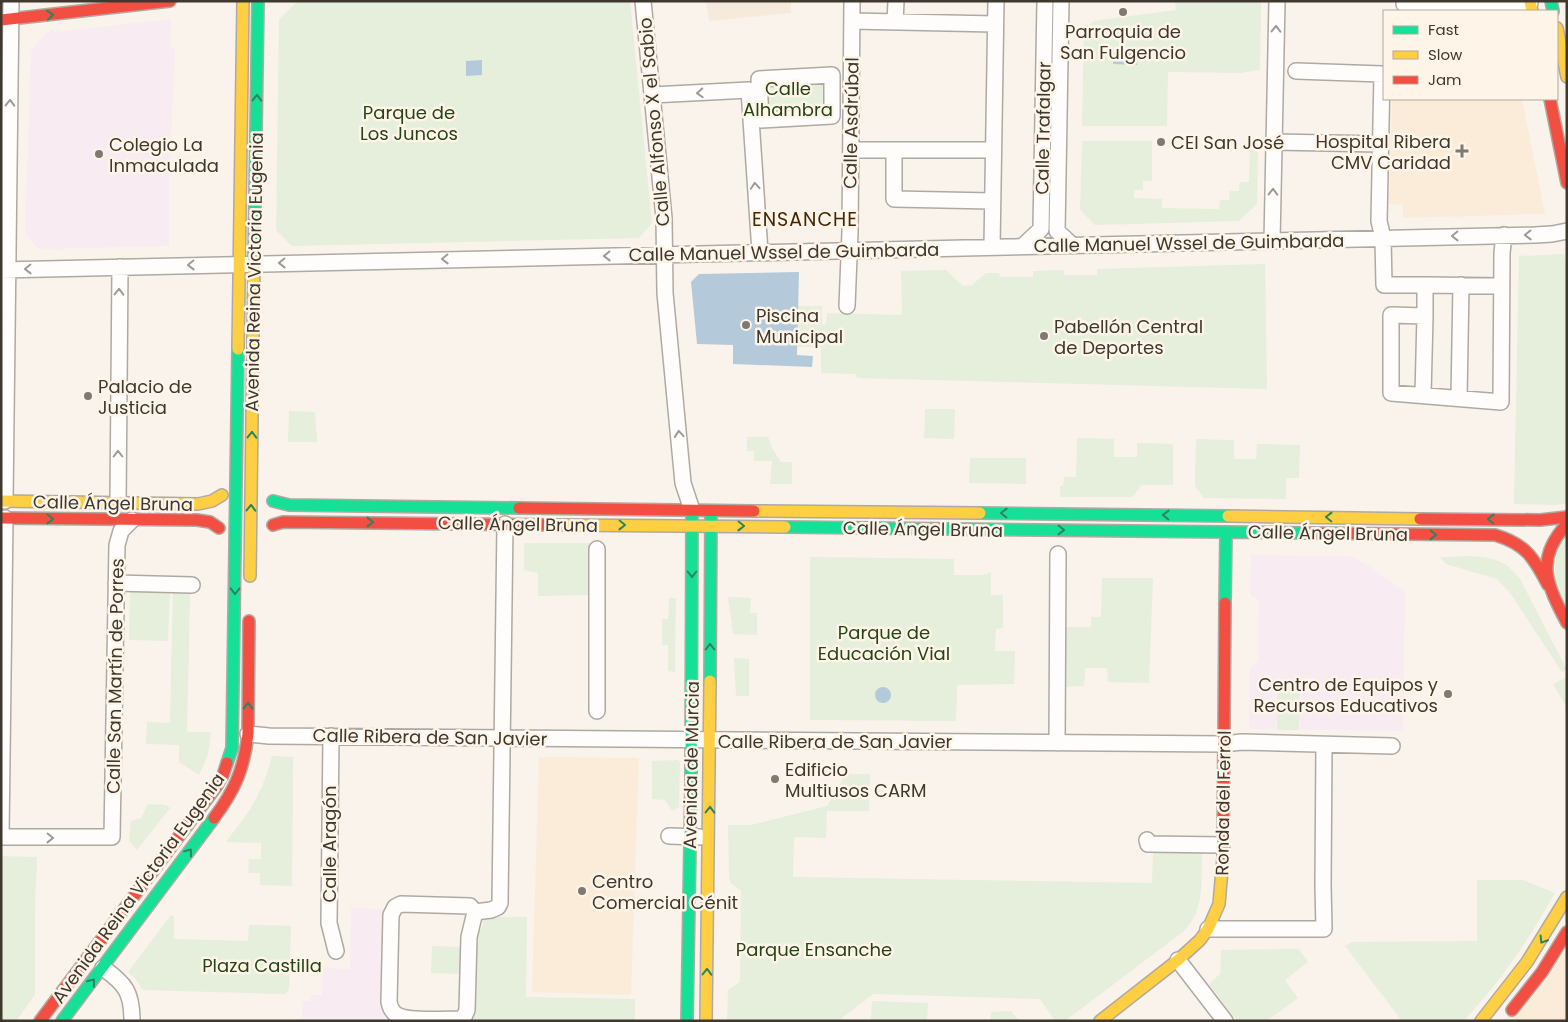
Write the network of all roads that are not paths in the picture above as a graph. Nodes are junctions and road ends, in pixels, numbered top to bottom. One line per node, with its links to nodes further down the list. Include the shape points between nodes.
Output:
1 (11, 1): 14 (street)
2 (170, 1): 14 (main road, one-way to 2)
3 (243, 1): 41 (main road, Avenida Reina Victoria Eugenia)
4 (258, 1): 41 (main road, Avenida Reina Victoria Eugenia, one-way to 4)
5 (643, 1): 21 (street, Calle Alfonso X el Sabio)
6 (852, 1): 15 (street, Calle Asdrúbal)
7 (896, 1): 16 (street)
8 (996, 1): 17 (street)
9 (1046, 1): 36 (street, Calle Trafalgar, via 1042,228)
10 (1061, 1): 35 (street, Calle Trafalgar, via 1057,231)
11 (1277, 1): 24 (street, one-way to 11)
12 (1404, 4): 13 (street)
13 (1530, 5)
14 (6, 20): 43 (street, one-way to 14)
15 (852, 21): 16 (street); 26 (street, Calle Asdrúbal)
16 (895, 22): 17 (street)
17 (995, 24): 28 (street)
18 (1558, 33): 20 (main road)
19 (1296, 71): 25 (street, via 1382,74)
20 (1567, 77)
21 (652, 95): 39 (street, one-way to 21, via 748,90); 40 (street, Calle Alfonso X el Sabio, via 664,218)
22 (1550, 100): 29 (main road)
23 (832, 116): 23 (street, via 832,75 759,79 761,120)
24 (1274, 142): 25 (street); 34 (street, one-way to 24)
25 (1381, 144): 33 (street, via 1379,221)
26 (851, 150): 27 (street); 38 (street, Calle Asdrúbal)
27 (894, 150): 28 (street); 30 (street, via 894,199)
28 (993, 150): 30 (street)
29 (1567, 183)
30 (992, 201): 37 (street)
31 (1567, 231): 32 (street, Calle Manuel Wssel de Guimbarda, one-way to 32)
32 (1504, 235): 33 (street, Calle Manuel Wssel de Guimbarda, one-way to 33); 46 (street)
33 (1383, 238): 34 (street, Calle Manuel Wssel de Guimbarda); 44 (street, via 1384,285)
34 (1272, 241): 35 (street, Calle Manuel Wssel de Guimbarda)
35 (1072, 245): 36 (street, Calle Manuel Wssel de Guimbarda)
36 (1024, 246): 37 (street, Calle Manuel Wssel de Guimbarda)
37 (992, 247): 38 (street, Calle Manuel Wssel de Guimbarda)
38 (849, 250): 39 (street, Calle Manuel Wssel de Guimbarda); 47 (street, Calle Asdrúbal)
39 (760, 252): 40 (street, Calle Manuel Wssel de Guimbarda)
40 (664, 254): 41 (street, Calle Manuel Wssel de Guimbarda, one-way to 41); 56 (street, Calle Alfonso X el Sabio, one-way to 40, via 683,483)
41 (247, 264): 42 (street, Calle Manuel Wssel de Guimbarda, one-way to 42); 51 (main road, Avenida Reina Victoria Eugenia); 52 (main road, Avenida Reina Victoria Eugenia, one-way to 41)
42 (120, 267): 43 (street, Calle Manuel Wssel de Guimbarda, one-way to 43); 55 (street, one-way to 42)
43 (4, 270): 54 (street)
44 (1425, 284): 45 (street); 48 (street)
45 (1461, 285): 46 (street); 50 (street)
46 (1502, 286): 50 (street, via 1500,402)
47 (847, 306)
48 (1425, 316): 49 (street); 49 (street, via 1391,315 1391,393)
49 (1423, 395): 50 (street)
50 (1459, 398)
51 (236, 485): 52 (main road, Calle Ángel Bruna); 53 (main road); 68 (main road, Avenida Reina Victoria Eugenia)
52 (263, 492): 56 (main road, Calle Ángel Bruna, via 289,505); 66 (main road, via 275,513); 69 (main road, Avenida Reina Victoria Eugenia, one-way to 52)
53 (222, 495): 55 (main road, Calle Ángel Bruna, via 198,504); 65 (main road, via 216,511)
54 (3, 501): 55 (main road, Calle Ángel Bruna)
55 (118, 503)
56 (692, 510): 57 (main road, Calle Ángel Bruna); 63 (main road, Avenida de Murcia)
57 (711, 510): 58 (main road, Calle Ángel Bruna, one-way to 57, via 1531,520); 64 (main road, Avenida de Murcia)
58 (1567, 517)
59 (3, 518): 60 (main road, Calle Ángel Bruna, one-way to 60); 88 (street)
60 (132, 520): 65 (main road, Calle Ángel Bruna, via 197,520 210,522); 72 (street, Calle San Martín de Porres, via 120,531 118,538)
61 (505, 524): 63 (main road, Calle Ángel Bruna, one-way to 63); 66 (main road, Calle Ángel Bruna, one-way to 61, via 283,522); 81 (street)
62 (1567, 524): 74 (main road, via 1548,554 1546,576)
63 (692, 526): 64 (main road, Calle Ángel Bruna); 82 (main road, Avenida de Murcia, one-way to 82)
64 (711, 526): 67 (main road, Calle Ángel Bruna, one-way to 67); 83 (main road, Avenida de Murcia, one-way to 64)
65 (219, 528): 68 (main road)
66 (268, 532): 69 (main road, Calle Ángel Bruna)
67 (1226, 532): 74 (main road, Calle Ángel Bruna, one-way to 74, via 1495,535 1525,548); 85 (main road, Ronda del Ferrol)
68 (235, 542): 69 (main road); 104 (main road, Avenida Reina Victoria Eugenia, one-way to 104, via 233,733 232,748 223,775)
69 (250, 543): 75 (main road, Avenida Reina Victoria Eugenia)
70 (597, 549): 78 (street)
71 (1058, 554): 84 (street)
72 (116, 583): 73 (street); 88 (street, Calle San Martín de Porres, one-way to 72, via 112,837)
73 (192, 585)
74 (1549, 587): 77 (main road, Calle Ángel Bruna)
75 (250, 591)
76 (249, 610): 79 (main road, Avenida Reina Victoria Eugenia, one-way to 76)
77 (1567, 623)
78 (596, 711)
79 (248, 734): 80 (street, Calle Ribera de San Javier); 101 (main road, Avenida Reina Victoria Eugenia, one-way to 79, via 229,798 243,768)
80 (330, 736): 81 (street, Calle Ribera de San Javier); 99 (street, Calle Aragón, via 329,923)
81 (502, 738): 82 (street, Calle Ribera de San Javier); 95 (street, via 500,903 491,910)
82 (692, 740): 83 (street, Calle Ribera de San Javier); 90 (main road, Avenida de Murcia)
83 (710, 740): 84 (street, Calle Ribera de San Javier); 91 (main road, Avenida de Murcia, one-way to 83)
84 (1057, 743): 85 (street, Calle Ribera de San Javier)
85 (1224, 744): 86 (street, Calle Ribera de San Javier); 93 (main road, Ronda del Ferrol)
86 (1324, 745): 87 (street, Calle Ribera de San Javier); 96 (street, via 1324,929)
87 (1392, 746)
88 (1, 836)
89 (669, 836): 90 (street)
90 (690, 836): 91 (street); 107 (main road, Avenida de Murcia)
91 (709, 837): 108 (main road, Avenida de Murcia, one-way to 91)
92 (1147, 840): 93 (street, via 1148,844)
93 (1222, 845): 96 (main road, Ronda del Ferrol, via 1219,904)
94 (1567, 897): 111 (main road, one-way to 111, via 1528,961)
95 (475, 912): 95 (street, via 469,937 467,1010 464,1017 415,1019 397,1015 389,1002 391,915 395,907 401,904 459,904 470,906)
96 (1208, 929): 100 (main road, Ronda del Ferrol)
97 (1567, 932): 102 (main road)
98 (1567, 949): 102 (main road)
99 (336, 951)
100 (1178, 960): 109 (main road, Ronda del Ferrol); 110 (street)
101 (103, 968): 105 (main road, Avenida Reina Victoria Eugenia, one-way to 101); 106 (street, via 128,990)
102 (1523, 997): 103 (main road)
103 (1505, 1018)
104 (40, 1021)
105 (62, 1021)
106 (132, 1021)
107 (687, 1021)
108 (706, 1021)
109 (1100, 1021)
110 (1225, 1021)
111 (1481, 1021)

